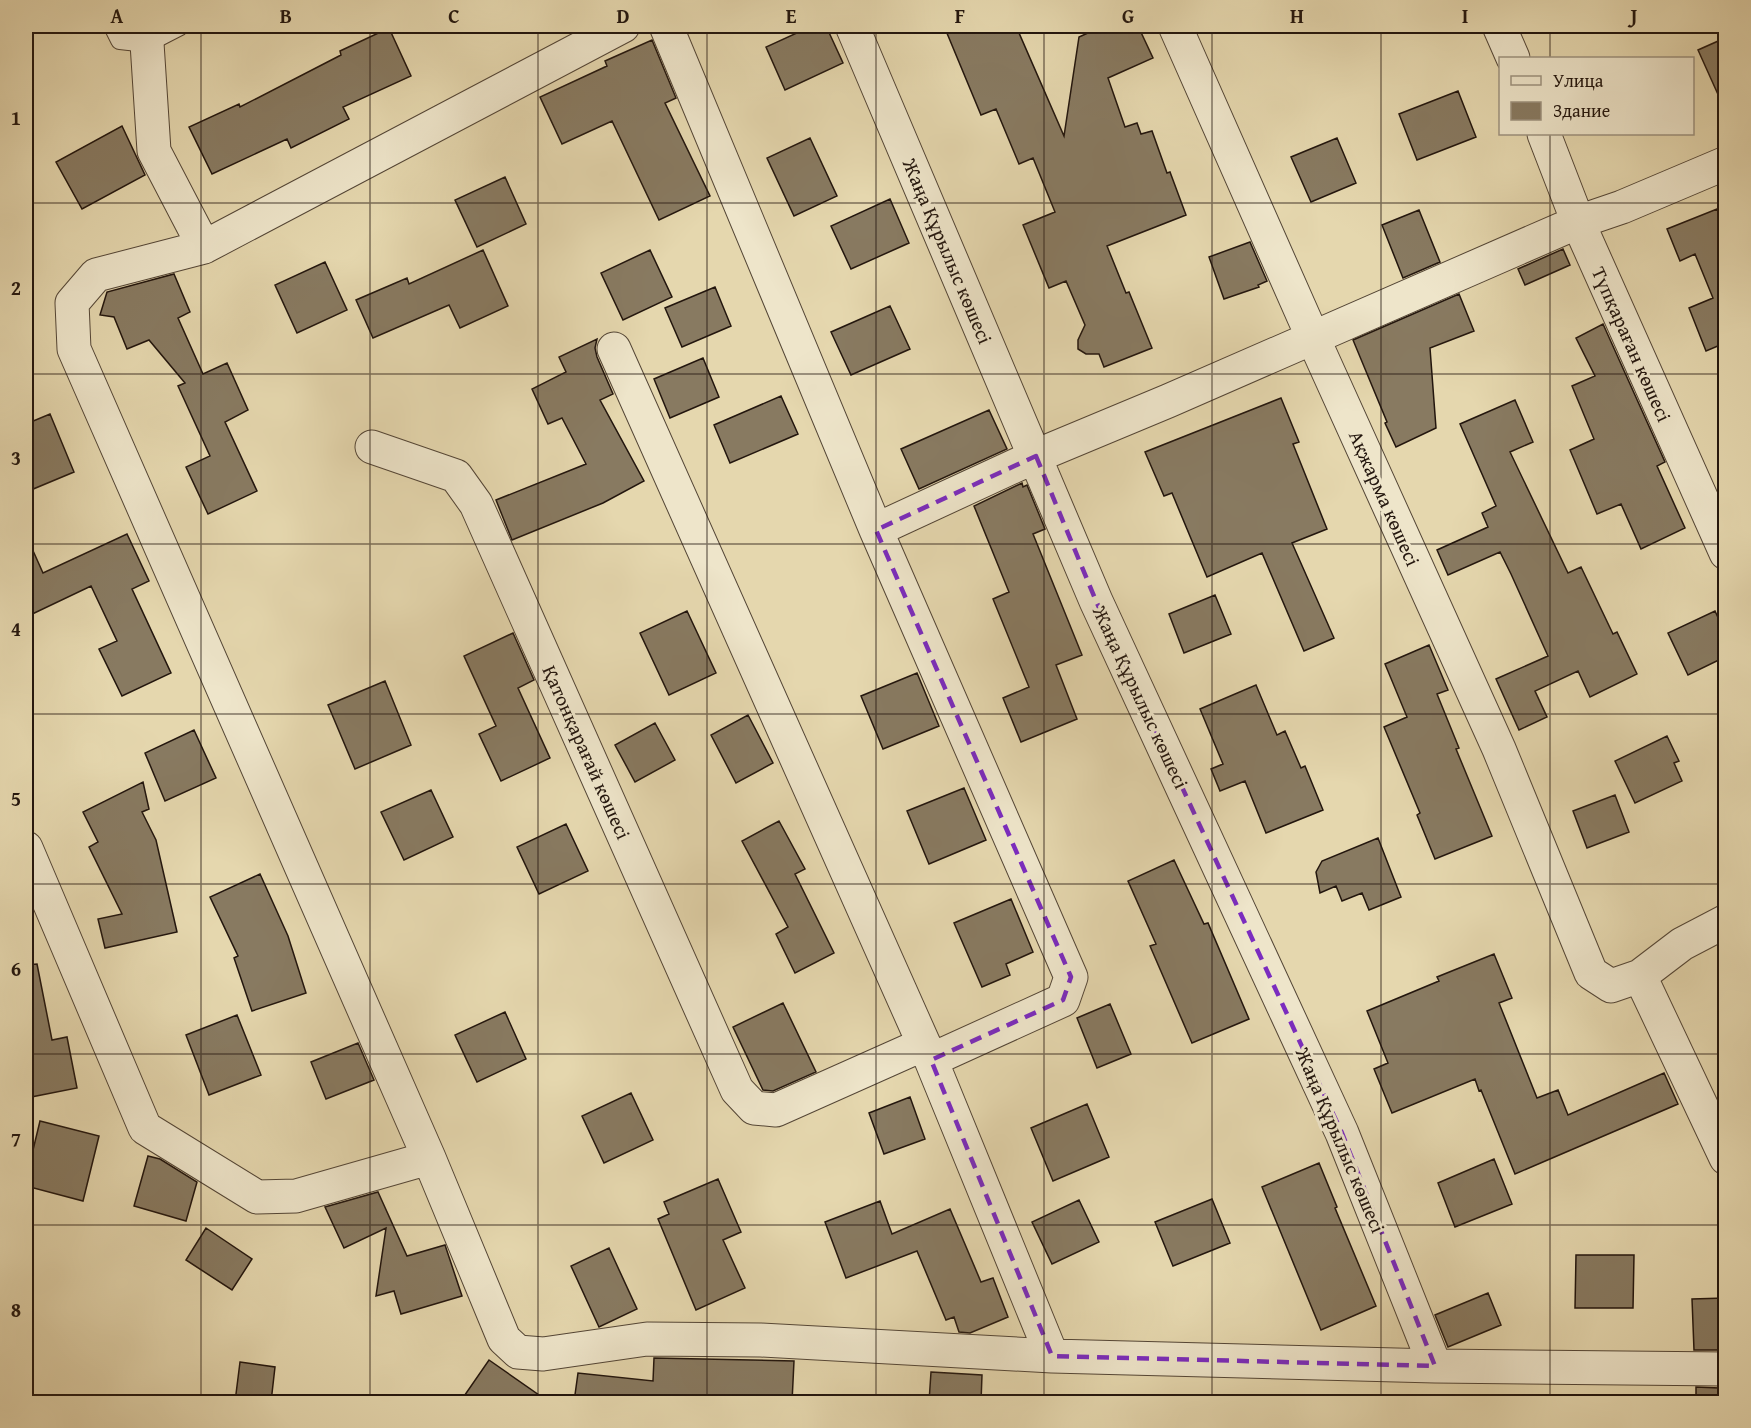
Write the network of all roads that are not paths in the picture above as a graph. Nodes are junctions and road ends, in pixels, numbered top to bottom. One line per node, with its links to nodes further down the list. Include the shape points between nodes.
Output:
1 (113, 26): 8 (lane, via 120,40)
2 (180, 26): 8 (lane)
3 (623, 26): 13 (street)
4 (666, 26): 18 (street)
5 (852, 26): 17 (street, Жаңа Құрылыс көшесі)
6 (1175, 26): 14 (street, Ақжарма көшесі)
7 (1499, 26): 9 (street)
8 (147, 44): 13 (street, via 154,151)
9 (1513, 57)
10 (1544, 135): 12 (street, Түпқараған көшесі)
11 (1725, 163): 12 (street)
12 (1578, 222): 14 (street); 19 (street, Түпқараған көшесі)
13 (204, 247): 24 (street, via 96,275 72,303 74,349)
14 (1313, 338): 17 (street); 22 (street, Ақжарма көшесі, via 1499,749 1591,973 1611,986)
15 (614, 349): 23 (street)
16 (372, 447): 23 (street, Қатонқарағай көшесі, via 456,476 476,504 737,1090 754,1108 776,1110)
17 (1036, 456): 18 (street); 27 (street, Жаңа Құрылыс көшесі, via 1096,601 1342,1133)
18 (876, 530): 23 (street, via 1071,977 1063,1000)
19 (1725, 553)
20 (26, 848): 24 (street, via 145,1128 257,1197 296,1196)
21 (1725, 921): 22 (street, via 1682,944)
22 (1640, 976): 25 (street)
23 (928, 1052): 26 (street)
24 (429, 1158): 26 (street, via 504,1340 518,1352 543,1354 647,1339 761,1340)
25 (1725, 1158)
26 (1052, 1356): 27 (street)
27 (1435, 1366): 28 (street)
28 (1725, 1369)

